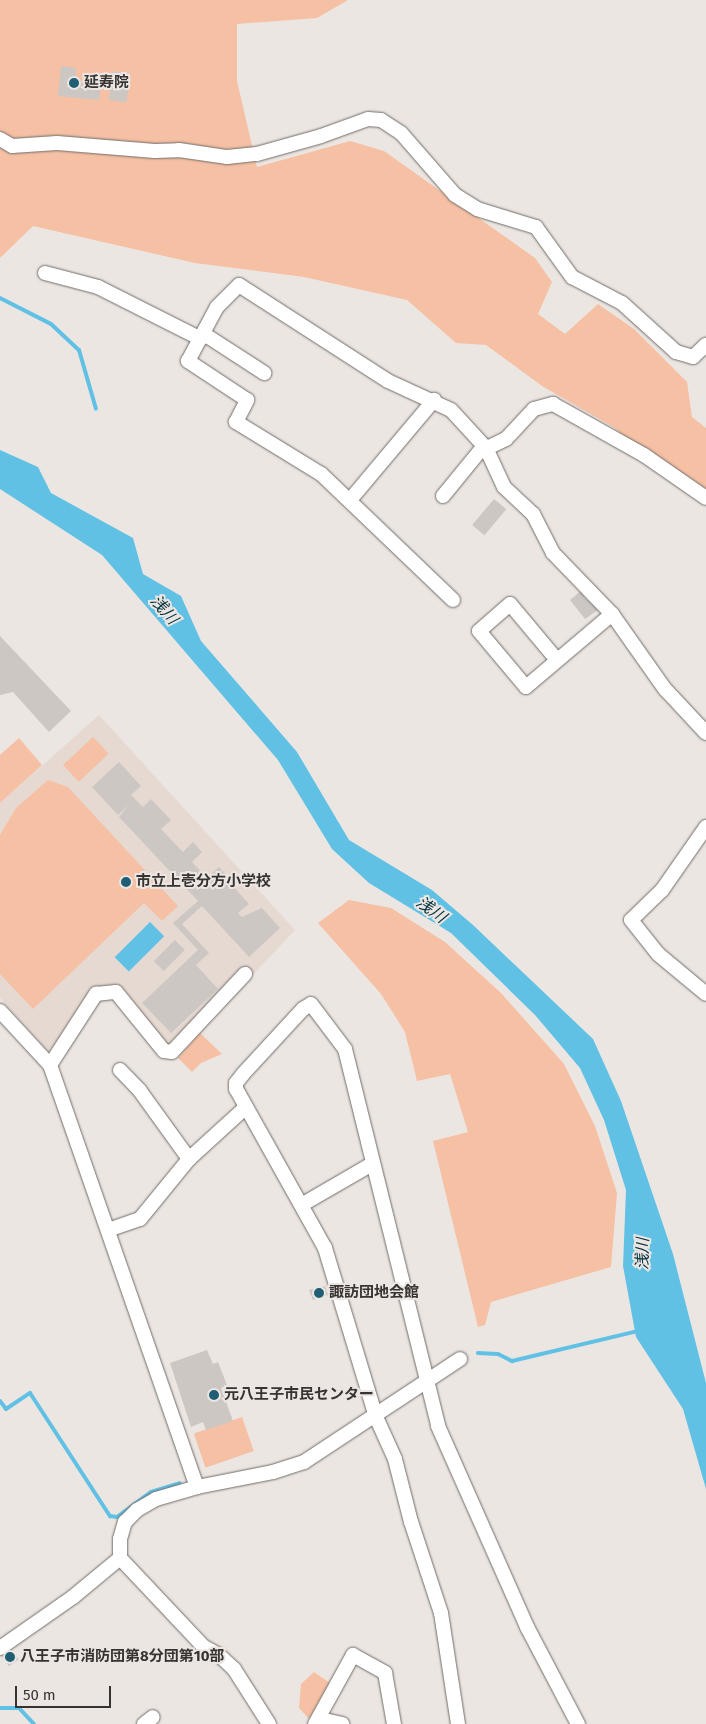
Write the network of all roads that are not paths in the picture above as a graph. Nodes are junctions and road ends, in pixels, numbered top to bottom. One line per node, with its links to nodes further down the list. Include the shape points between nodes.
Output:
1 (0, 140): 4 (street, via 12,146 57,143 179,150 227,157 257,154 368,119 381,120 401,133 455,195 477,210 536,227 572,277 622,302 676,352 693,358)
2 (45, 273): 3 (street, via 98,287)
3 (202, 337): 5 (street); 6 (street, via 217,307 239,285 388,381); 10 (street, via 188,360 248,400 236,422 321,474)
4 (706, 345)
5 (264, 373)
6 (434, 400): 7 (street, via 451,410); 10 (street)
7 (486, 448): 8 (street); 9 (street, via 506,439 534,409 553,404 644,455); 12 (street, via 504,487 533,514 553,553)
8 (443, 496)
9 (706, 498)
10 (350, 500): 11 (street)
11 (453, 600)
12 (612, 614): 13 (street); 14 (street, via 665,689)
13 (557, 660): 13 (street, via 510,604 479,631 526,688)
14 (706, 733)
15 (706, 827): 17 (street, via 662,890 631,920 664,960)
16 (245, 974): 19 (street, via 172,1052 164,1051 116,992 96,994)
17 (706, 994)
18 (0, 1011): 19 (street)
19 (50, 1065): 25 (street)
20 (120, 1070): 22 (street, via 140,1091)
21 (246, 1107): 22 (street); 23 (street, via 236,1083 311,1004 345,1049); 24 (street)
22 (189, 1159): 25 (street, via 140,1219)
23 (372, 1164): 24 (street); 27 (street)
24 (303, 1204): 28 (street, via 325,1248)
25 (108, 1230): 29 (street)
26 (460, 1359): 27 (street)
27 (425, 1382): 28 (street); 37 (street, via 438,1426 467,1497 549,1674)
28 (376, 1417): 29 (street, via 304,1462 273,1472); 36 (street, via 395,1459 411,1522 441,1613)
29 (197, 1487): 30 (street, via 156,1499 137,1510 125,1522 120,1538)
30 (120, 1558): 31 (street); 33 (street, via 204,1647 234,1669)
31 (0, 1648)
32 (318, 1722): 34 (street); 35 (street, via 353,1655 384,1673)
33 (269, 1724)
34 (342, 1724)
35 (394, 1724)
36 (458, 1724)
37 (578, 1724)

